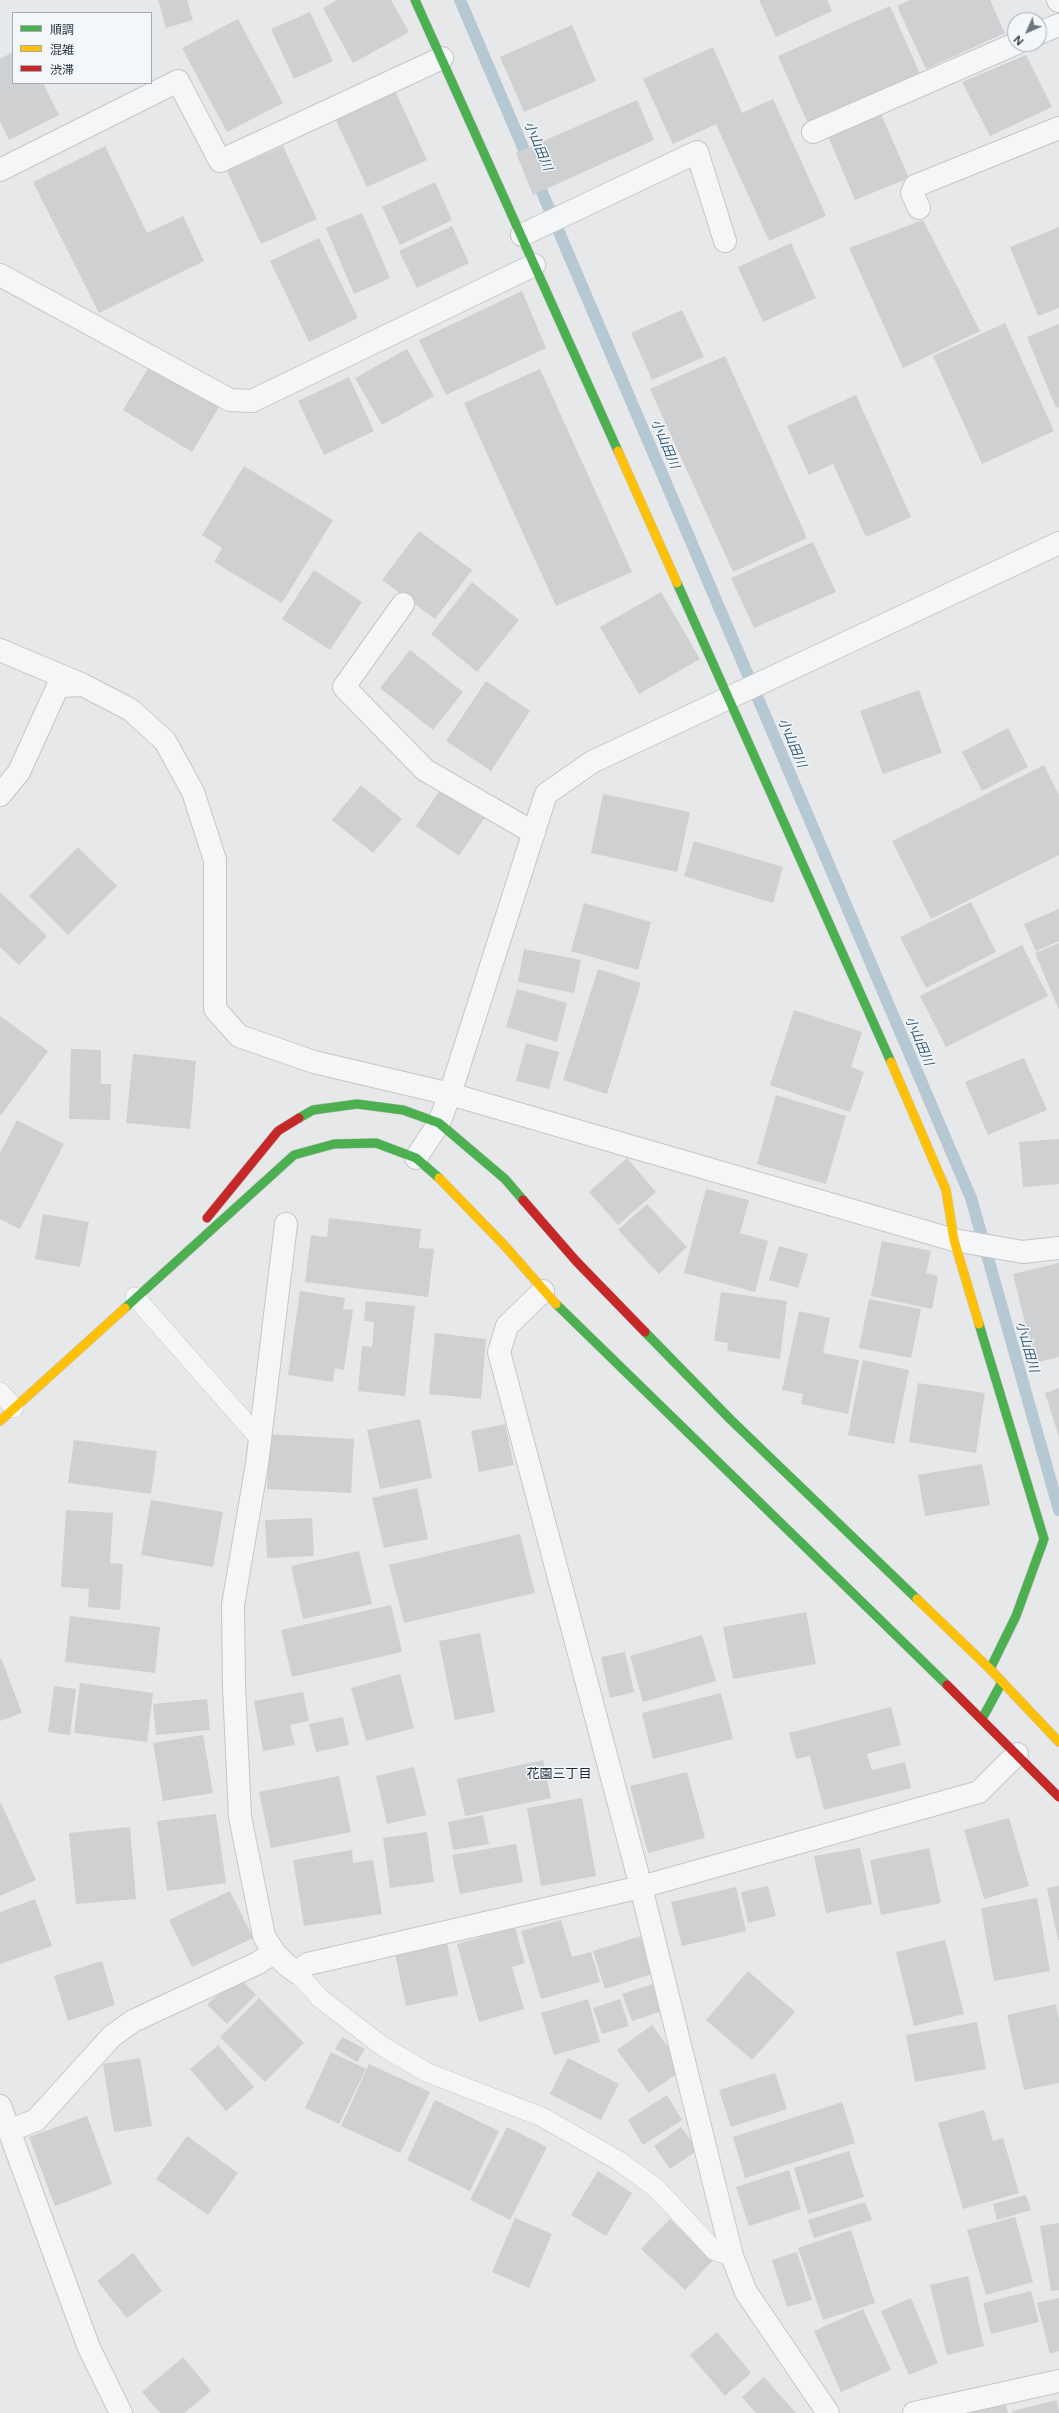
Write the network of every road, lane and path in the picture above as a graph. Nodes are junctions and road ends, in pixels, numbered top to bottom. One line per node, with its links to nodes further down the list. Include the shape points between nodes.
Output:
1 (415, 0): 5 (street)
2 (1059, 25): 3 (street)
3 (1047, 30)
4 (1007, 47): 7 (street)
5 (442, 58): 8 (street, via 220,161 178,81); 10 (street)
6 (1059, 128): 9 (street, via 916,186 912,193)
7 (813, 132)
8 (0, 170)
9 (919, 208)
10 (522, 235): 11 (street, via 697,152); 12 (street)
11 (726, 241)
12 (534, 265): 13 (street, via 252,401 230,400); 18 (street)
13 (0, 275)
14 (1059, 543): 18 (street)
15 (403, 604): 20 (street, via 344,687 425,770)
16 (0, 650): 17 (street)
17 (83, 685): 19 (street, via 58,686 19,772); 21 (street, via 130,710 165,741 193,792 214,860 215,1009 240,1036 314,1062)
18 (728, 696): 20 (street, via 592,762 546,794); 25 (street, via 946,1190)
19 (0, 795)
20 (534, 833): 21 (street)
21 (450, 1094): 22 (street); 25 (street)
22 (439, 1123): 23 (street); 27 (street, via 403,1110 356,1104 313,1110 278,1131); 34 (street, via 505,1179 576,1261 730,1420)
23 (416, 1158): 27 (street, via 376,1143 334,1144 294,1155); 28 (street, via 505,1246)
24 (286, 1224): 33 (street)
25 (954, 1240): 26 (street, via 1023,1252); 34 (street, via 1044,1539 1016,1616)
26 (1059, 1248)
27 (166, 1269): 29 (street)
28 (543, 1291): 36 (street, via 712,1459); 40 (street, via 508,1326 499,1352)
29 (135, 1297): 31 (street); 33 (lane)
30 (0, 1392): 31 (lane)
31 (14, 1408): 32 (street)
32 (0, 1421)
33 (260, 1439): 41 (street, via 233,1605 234,1686 240,1817 264,1936)
34 (990, 1670): 35 (street)
35 (1002, 1682): 36 (street); 37 (street)
36 (982, 1719): 38 (street)
37 (1059, 1742)
38 (1017, 1754): 39 (street); 40 (street, via 979,1792)
39 (1059, 1797)
40 (640, 1887): 42 (street, via 308,1964); 45 (street)
41 (273, 1953): 42 (street); 44 (street, via 258,1963 133,2021 112,2036 36,2120)
42 (296, 1972): 45 (lane, via 327,2004 382,2046 426,2072 542,2118 619,2161 656,2188 715,2250)
43 (0, 2106): 44 (street)
44 (9, 2130): 47 (street, via 89,2348)
45 (732, 2256): 48 (street, via 746,2292)
46 (1059, 2381): 49 (street)
47 (121, 2413)
48 (828, 2413)
49 (914, 2413)

